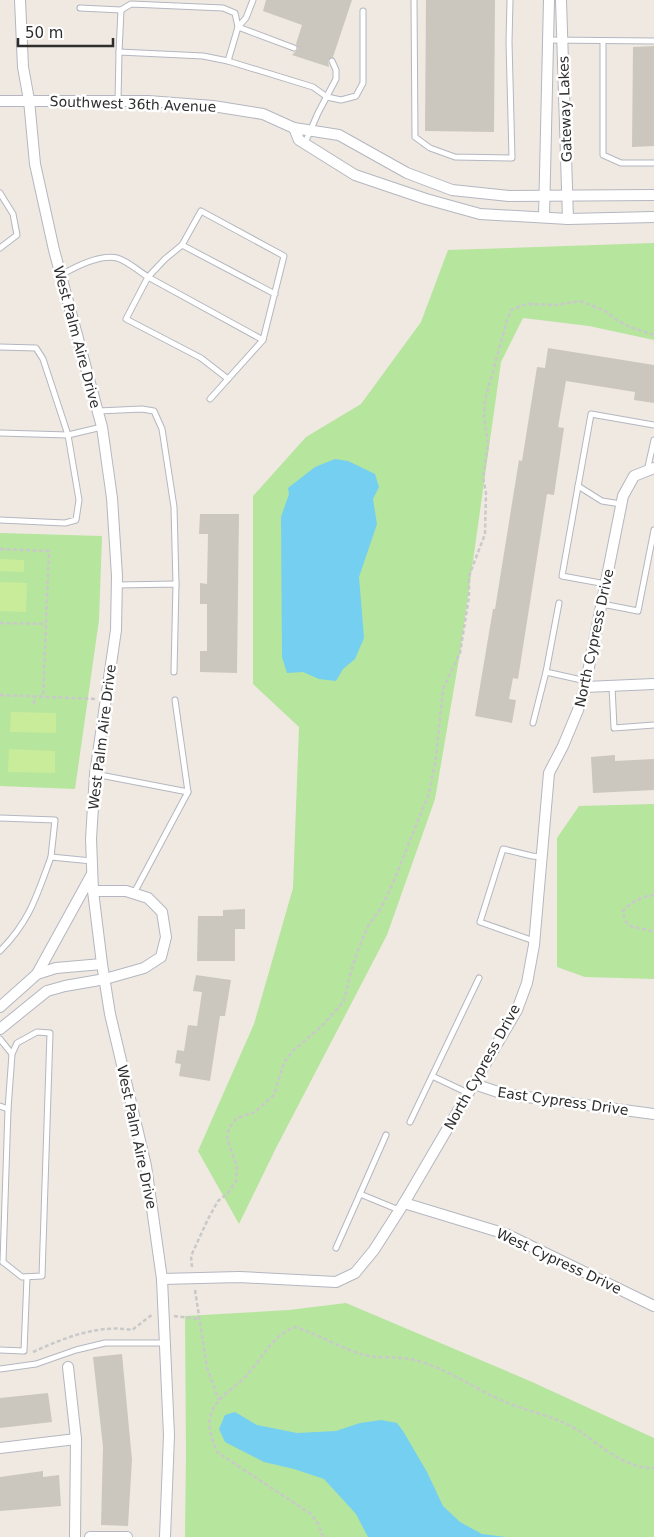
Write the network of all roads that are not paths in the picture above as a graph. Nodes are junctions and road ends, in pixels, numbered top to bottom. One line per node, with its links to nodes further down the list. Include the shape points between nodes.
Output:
1 (20, 0): 20 (street, West Palm Aire Drive, via 23,67)
2 (253, 0): 10 (lane, via 246,18)
3 (414, 0): 4 (lane, via 415,137 430,148 455,156 512,158)
4 (510, 0)
5 (549, 0): 11 (street, Gateway Lakes)
6 (561, 0): 12 (street, Gateway Lakes)
7 (80, 8): 8 (lane)
8 (121, 10): 10 (lane, via 131,4 223,8 235,13); 16 (lane)
9 (363, 11): 19 (lane, via 363,83 356,96 342,100)
10 (238, 27): 15 (lane); 18 (lane)
11 (548, 40): 12 (lane); 28 (street, Gateway Lakes)
12 (564, 41): 13 (lane); 29 (street, Gateway Lakes, via 564,119)
13 (603, 41): 14 (lane); 26 (lane, via 603,155 621,163)
14 (654, 41)
15 (294, 48)
16 (120, 52): 18 (lane, via 203,56); 22 (lane)
17 (332, 60): 19 (lane, via 336,79)
18 (228, 61): 19 (lane, via 313,87)
19 (327, 97): 24 (lane)
20 (30, 100): 21 (street, Southwest 36th Avenue); 22 (street, Southwest 36th Avenue); 36 (street, West Palm Aire Drive, via 36,164)
21 (0, 101)
22 (118, 101): 23 (street, Southwest 36th Avenue, via 213,106 262,114)
23 (294, 128): 24 (street, Southwest 36th Avenue); 25 (street)
24 (311, 131): 25 (lane); 28 (street, Southwest 36th Avenue, via 339,135 407,173 452,190 509,196)
25 (305, 144): 31 (street, via 355,175 426,199 480,214)
26 (654, 163)
27 (0, 193): 35 (lane, via 13,214 17,235)
28 (544, 195): 29 (street, Southwest 36th Avenue); 31 (street, Gateway Lakes)
29 (569, 195): 30 (street, Southwest 36th Avenue); 33 (street, Gateway Lakes)
30 (654, 195)
31 (544, 217): 33 (street)
32 (654, 218): 33 (street)
33 (568, 219)
34 (182, 245): 37 (lane); 38 (lane); 38 (lane, via 202,211 284,256)
35 (0, 248)
36 (60, 276): 37 (lane, via 80,265 117,258); 43 (street, West Palm Aire Drive)
37 (148, 277): 39 (lane); 41 (lane, via 126,320 201,358)
38 (275, 294): 39 (lane)
39 (264, 340): 41 (lane)
40 (0, 347): 47 (lane, via 36,348 44,359)
41 (228, 378): 42 (lane)
42 (210, 399)
43 (97, 411): 45 (street, West Palm Aire Drive); 54 (lane, via 154,411 162,429 174,507)
44 (654, 425): 50 (lane, via 591,414)
45 (102, 427): 47 (lane); 56 (street, West Palm Aire Drive, via 112,498)
46 (0, 433): 47 (lane)
47 (68, 436): 52 (lane, via 79,500 76,520 65,523)
48 (654, 440): 49 (lane)
49 (651, 470): 51 (street, North Cypress Drive, via 634,476)
50 (578, 486): 51 (lane, via 602,501); 55 (lane, via 562,576)
51 (621, 504): 55 (street, North Cypress Drive)
52 (0, 520)
53 (654, 530): 58 (lane, via 638,610)
54 (176, 584): 56 (lane); 59 (lane)
55 (606, 584): 58 (street, North Cypress Drive)
56 (117, 585): 67 (street, West Palm Aire Drive, via 116,630)
57 (559, 603): 60 (lane)
58 (602, 604): 61 (street, North Cypress Drive)
59 (174, 672)
60 (546, 672): 61 (lane); 65 (lane)
61 (586, 684): 63 (street); 71 (street, North Cypress Drive, via 549,774)
62 (654, 684): 63 (street)
63 (612, 686): 66 (lane, via 614,728)
64 (175, 700): 68 (lane)
65 (533, 723)
66 (654, 725)
67 (94, 774): 68 (lane); 72 (street, West Palm Aire Drive)
68 (188, 792): 75 (lane)
69 (0, 818): 70 (lane, via 55,820)
70 (51, 857): 72 (lane); 77 (lane, via 32,909 14,937)
71 (542, 857): 76 (street, North Cypress Drive); 76 (lane, via 503,848 480,922)
72 (92, 861): 73 (street, West Palm Aire Drive)
73 (92, 873): 74 (street, West Palm Aire Drive); 79 (street)
74 (93, 891): 75 (street); 78 (street, West Palm Aire Drive)
75 (133, 894): 81 (street, via 148,898 162,912 166,937 161,957 144,968)
76 (534, 941): 87 (street, North Cypress Drive, via 527,983 516,1010)
77 (0, 951)
78 (102, 964): 79 (street, via 56,968); 81 (street, West Palm Aire Drive)
79 (37, 974): 82 (street)
80 (479, 978): 86 (lane)
81 (105, 980): 83 (street, via 47,991); 98 (street, West Palm Aire Drive, via 146,1166)
82 (0, 1007)
83 (0, 1030)
84 (0, 1039): 85 (lane)
85 (12, 1054): 89 (lane); 97 (lane, via 17,1043 37,1032 50,1033 42,1276)
86 (432, 1076): 87 (lane); 91 (lane)
87 (471, 1089): 90 (street, East Cypress Drive); 94 (street, North Cypress Drive)
88 (0, 1106): 89 (lane)
89 (8, 1109): 96 (lane)
90 (654, 1114)
91 (410, 1122)
92 (386, 1135): 93 (lane)
93 (360, 1194): 94 (lane); 95 (lane)
94 (402, 1207): 98 (street, North Cypress Drive, via 355,1273 336,1282 239,1277); 99 (street, West Cypress Drive, via 506,1234)
95 (336, 1248)
96 (2, 1263): 97 (lane)
97 (27, 1277): 101 (lane, via 24,1351)
98 (162, 1280): 100 (street, West Palm Aire Drive)
99 (654, 1306)
100 (165, 1343): 103 (lane, via 106,1343 36,1364); 109 (street, West Palm Aire Drive, via 170,1435)
101 (0, 1350)
102 (68, 1366): 104 (street)
103 (0, 1369)
104 (76, 1439): 105 (street); 106 (street)
105 (0, 1448)
106 (75, 1537)
107 (90, 1537): 108 (street)
108 (127, 1537)
109 (165, 1537)

